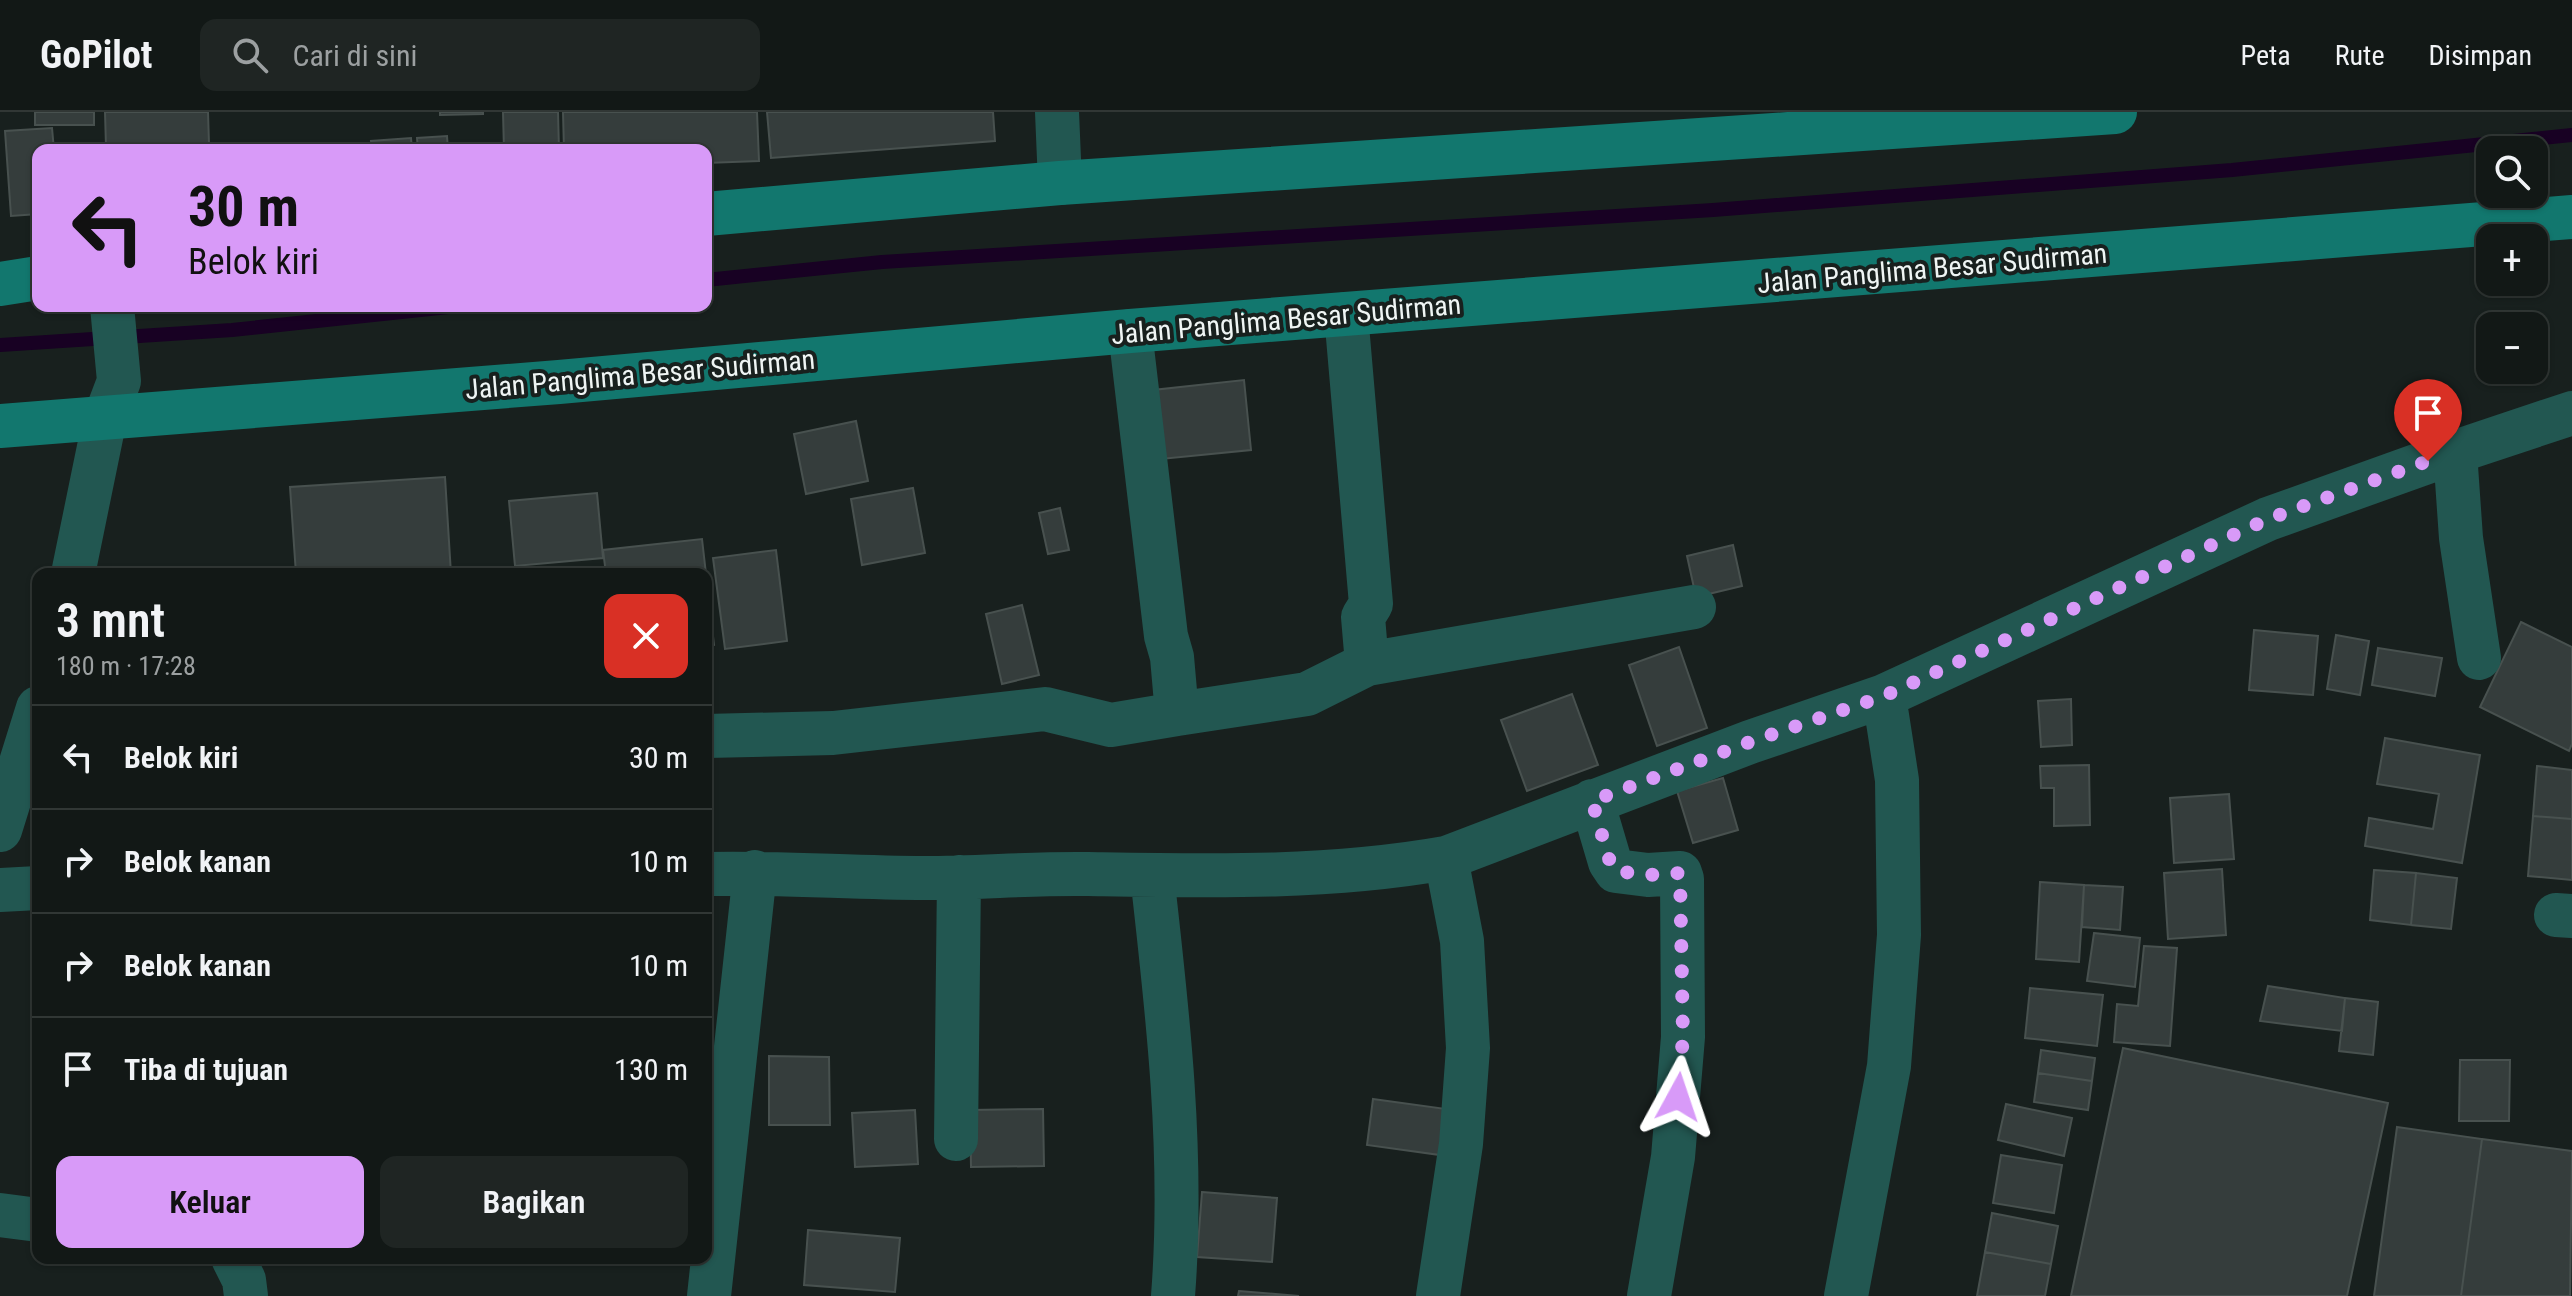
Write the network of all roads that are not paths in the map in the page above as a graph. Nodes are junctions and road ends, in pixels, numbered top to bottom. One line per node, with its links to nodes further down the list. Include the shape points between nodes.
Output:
1 (1057, 112): 3 (street)
2 (2115, 112): 3 (main road)
3 (1060, 183): 4 (main road)
4 (712, 213)
5 (2572, 217): 8 (main road, Jalan Panglima Besar Sudirman)
6 (83, 312): 11 (street, via 89,388)
7 (113, 312): 11 (street, via 119,381)
8 (1346, 314): 9 (main road, Jalan Panglima Besar Sudirman); 17 (street, via 1371,604 1363,617)
9 (1130, 331): 11 (main road, Jalan Panglima Besar Sudirman); 19 (street)
10 (2572, 413): 13 (street)
11 (105, 418): 12 (main road, Jalan Panglima Besar Sudirman); 14 (street)
12 (0, 426)
13 (2455, 452): 16 (street); 18 (street, via 2268,519)
14 (74, 568)
15 (1694, 607): 17 (street)
16 (2479, 658)
17 (1367, 664): 19 (street, via 1307,694)
18 (1884, 696): 22 (street); 43 (street, via 1897,780 1899,935 1889,1066)
19 (1177, 714): 21 (street, via 1111,725 1045,709 833,733)
20 (32, 732): 23 (street)
21 (712, 736)
22 (1592, 801): 24 (street); 42 (street, via 1616,871 1680,873 1682,879 1683,1037 1673,1157)
23 (11, 816)
24 (1446, 858): 27 (street, via 1286,876); 41 (street, via 1462,941 1468,1048 1461,1144)
25 (755, 872): 26 (street); 28 (street); 31 (street)
26 (712, 874)
27 (1152, 875): 28 (street); 40 (street, via 1172,1072 1177,1178)
28 (959, 877): 32 (street)
29 (32, 888): 30 (street)
30 (0, 890)
31 (723, 1023): 35 (street)
32 (956, 1139)
33 (0, 1215): 34 (street)
34 (32, 1219)
35 (712, 1238)
36 (236, 1264): 38 (street)
37 (711, 1264): 39 (street)
38 (246, 1296)
39 (709, 1296)
40 (1173, 1296)
41 (1438, 1296)
42 (1649, 1296)
43 (1846, 1296)

